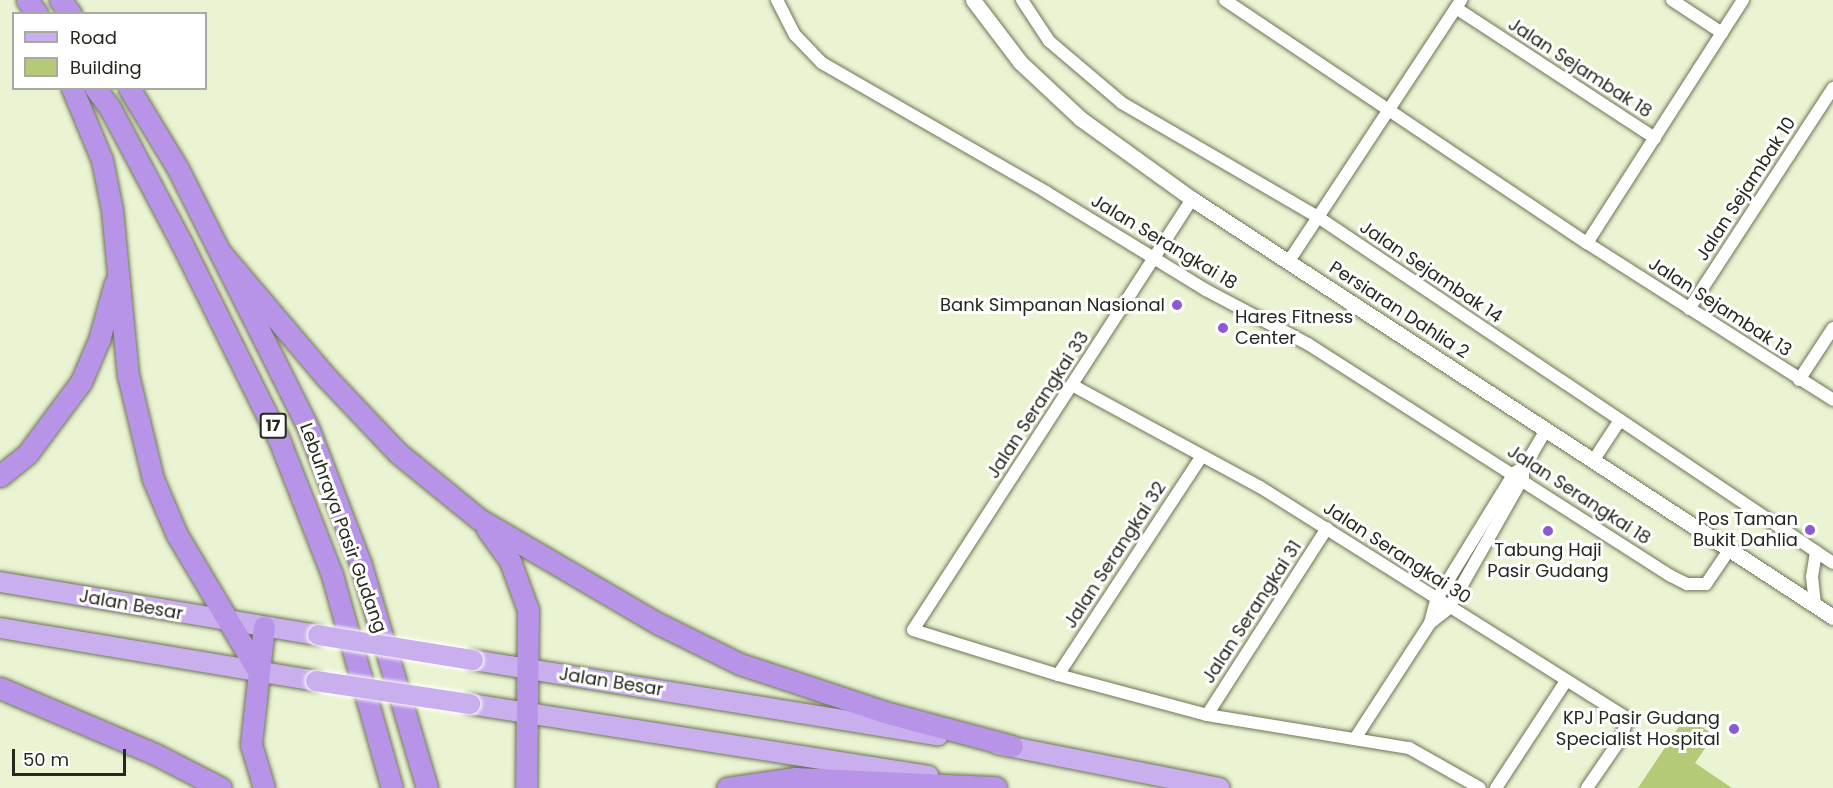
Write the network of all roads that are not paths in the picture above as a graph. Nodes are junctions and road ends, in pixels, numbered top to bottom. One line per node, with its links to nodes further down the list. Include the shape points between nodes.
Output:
1 (60, 0): 9 (highway)
2 (777, 0): 21 (street, Jalan Serangkai 18, via 795,35 822,63)
3 (974, 0): 17 (street, Persiaran Dahlia 2, via 1020,62 1081,119)
4 (1022, 0): 18 (street, Jalan Sejambak 14, via 1049,41 1122,103)
5 (1225, 0): 15 (street, Jalan Sejambak 13)
6 (1672, 0): 10 (street)
7 (1743, 0): 10 (street)
8 (1458, 4): 15 (street); 16 (street, Jalan Sejambak 18)
9 (69, 12)
10 (1722, 33): 16 (street)
11 (1833, 88): 24 (street, Jalan Sejambak 10)
12 (73, 90): 23 (highway, via 102,160)
13 (96, 90): 61 (highway, Lebuhraya Pasir Gudang / 17, via 110,108 182,244 278,437 332,575)
14 (130, 90): 20 (highway, Lebuhraya Pasir Gudang / 17, via 178,169)
15 (1387, 111): 18 (street); 19 (street, Jalan Sejambak 13)
16 (1655, 138): 19 (street)
17 (1192, 199): 21 (street, Jalan Serangkai 33); 22 (street, Persiaran Dahlia 2)
18 (1318, 217): 22 (street); 29 (street, Jalan Sejambak 14)
19 (1587, 243): 24 (street, Jalan Sejambak 13)
20 (220, 252): 35 (highway, via 327,378 398,453); 62 (highway, Lebuhraya Pasir Gudang / 17, via 314,440 361,565)
21 (1154, 258): 27 (street, Jalan Serangkai 33); 33 (street, Jalan Serangkai 18, via 1308,344)
22 (1289, 261): 30 (street, Persiaran Dahlia 2)
23 (118, 268): 34 (highway, via 99,340 81,382 28,453); 45 (highway, via 128,375 144,450 177,535)
24 (1689, 309): 26 (street, Jalan Sejambak 13)
25 (1833, 328): 26 (street)
26 (1799, 380): 28 (street, Jalan Sejambak 13)
27 (1072, 385): 31 (street, Jalan Serangkai 30); 51 (street, Jalan Serangkai 33, via 913,630)
28 (1833, 400)
29 (1620, 420): 32 (street); 38 (street, Jalan Sejambak 14)
30 (1546, 430): 32 (street, Persiaran Dahlia 2); 33 (street)
31 (1202, 456): 36 (street, Jalan Serangkai 30); 51 (street, Jalan Serangkai 32)
32 (1593, 460): 37 (street, Persiaran Dahlia 2)
33 (1520, 473): 37 (street, Jalan Serangkai 18, via 1687,584 1706,584); 41 (street); 43 (street)
34 (0, 476)
35 (479, 519): 49 (highway, via 510,561 524,592); 57 (highway, via 659,624 740,664 888,713)
36 (1327, 528): 41 (street, Jalan Serangkai 30); 55 (street, Jalan Serangkai 31)
37 (1729, 550): 42 (street, Persiaran Dahlia 2)
38 (1816, 551): 39 (street, Jalan Sejambak 14); 42 (street, via 1812,577)
39 (1833, 563)
40 (0, 582): 45 (main road, Jalan Besar)
41 (1436, 600): 43 (street, Jalan Serangkai 30); 46 (street)
42 (1815, 605): 44 (street, Persiaran Dahlia 2)
43 (1449, 608): 46 (street); 52 (street, Jalan Serangkai 30)
44 (1833, 618)
45 (229, 622): 47 (main road, Jalan Besar); 50 (highway)
46 (1430, 623): 56 (street)
47 (264, 627): 49 (main road, Jalan Besar, bridge); 50 (highway)
48 (0, 628): 50 (main road)
49 (527, 669): 54 (highway); 57 (main road, Jalan Besar)
50 (258, 671): 54 (main road, bridge); 60 (highway, via 250,744)
51 (1058, 675): 55 (street)
52 (1566, 681): 67 (street); 68 (street, Jalan Serangkai 30, via 1627,718 1623,737)
53 (0, 688): 59 (highway, via 154,754)
54 (527, 714): 58 (main road); 63 (highway)
55 (1207, 715): 56 (street)
56 (1356, 737): 66 (street, via 1408,748)
57 (1012, 746): 65 (main road, Jalan Besar)
58 (1000, 787): 64 (highway, via 795,777)
59 (221, 788)
60 (264, 788)
61 (392, 788)
62 (427, 788)
63 (525, 788)
64 (727, 788)
65 (1220, 788)
66 (1480, 788)
67 (1496, 788)
68 (1587, 788)

